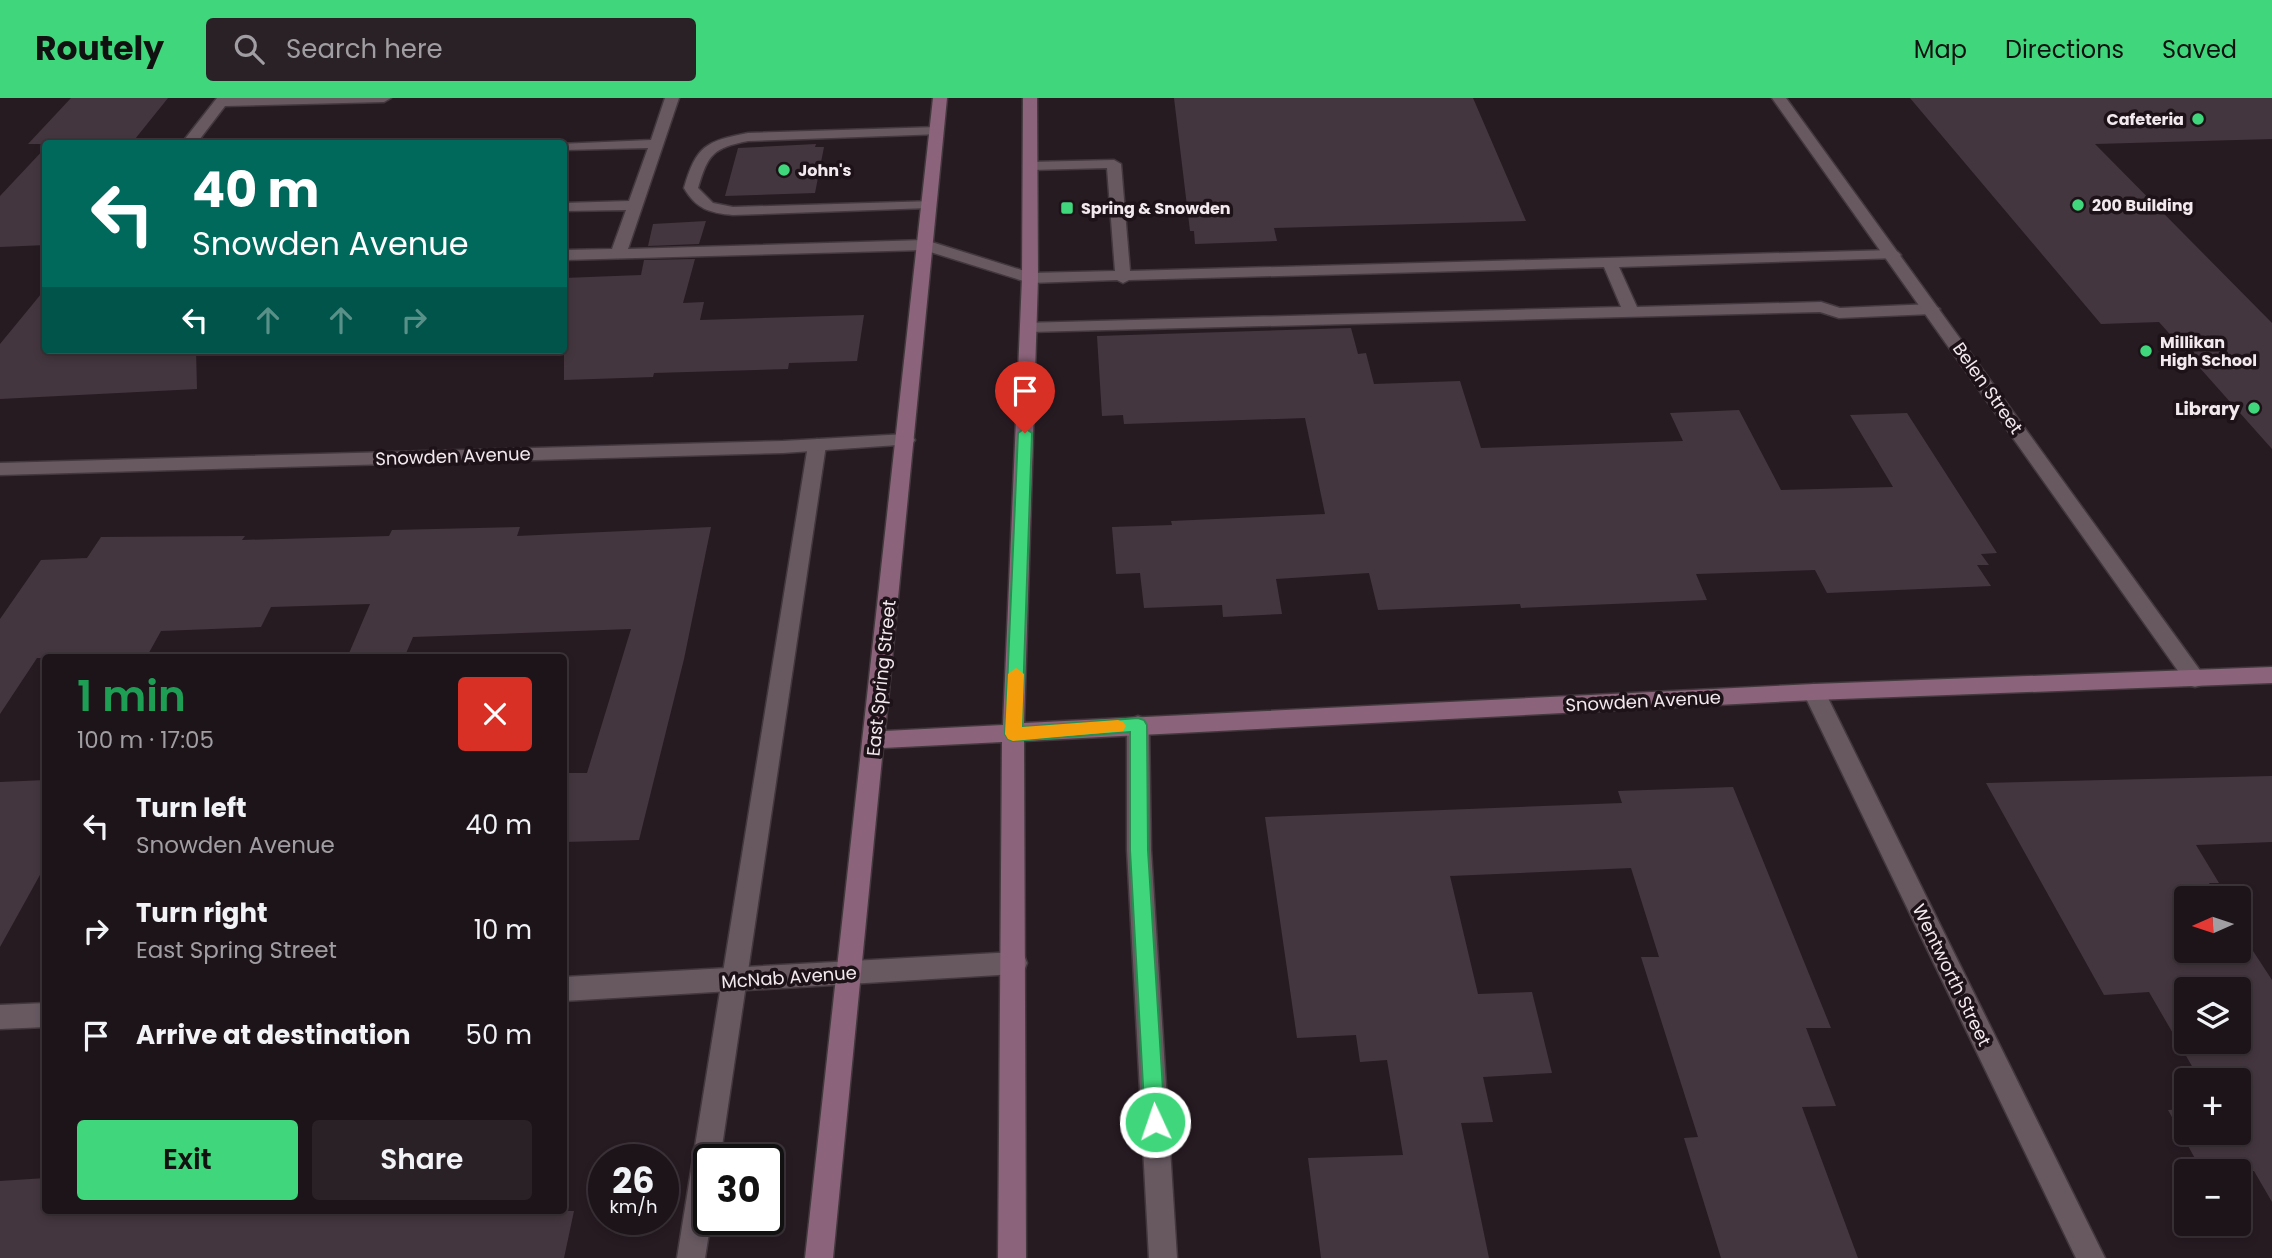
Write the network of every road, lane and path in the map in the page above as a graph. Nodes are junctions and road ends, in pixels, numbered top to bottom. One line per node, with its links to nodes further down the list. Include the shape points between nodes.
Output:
1 (384, 98): 6 (street)
2 (672, 98): 9 (street)
3 (940, 98): 7 (main road, East Spring Street)
4 (1030, 98): 11 (main road)
5 (1779, 98): 18 (street, Belen Street)
6 (223, 100): 8 (street)
7 (937, 131): 12 (main road, East Spring Street); 12 (street, via 748,137 724,142 699,157 691,188 698,202 709,209 733,211)
8 (191, 140)
9 (656, 144): 10 (street); 13 (street)
10 (567, 146)
11 (1030, 166): 20 (main road); 21 (street, via 1114,164)
12 (929, 204): 15 (main road, East Spring Street)
13 (635, 205): 14 (street); 16 (street)
14 (567, 207)
15 (925, 245): 16 (street); 20 (street); 25 (main road, East Spring Street)
16 (618, 254): 17 (street)
17 (567, 255)
18 (1893, 255): 19 (street); 22 (street, Belen Street)
19 (1610, 264): 21 (street); 23 (street)
20 (1030, 278): 21 (street); 24 (main road)
21 (1123, 278)
22 (1932, 309): 23 (street, via 1839,313 1821,307); 29 (street, Belen Street)
23 (1630, 310): 24 (street)
24 (1029, 327): 32 (main road)
25 (906, 440): 26 (street, Snowden Avenue); 33 (main road, East Spring Street)
26 (817, 445): 27 (street, Snowden Avenue); 36 (street)
27 (0, 469)
28 (2272, 675): 29 (main road, Snowden Avenue)
29 (2195, 679): 30 (main road, Snowden Avenue)
30 (1814, 692): 31 (main road, Snowden Avenue); 44 (street, Wentworth Street)
31 (1138, 725): 32 (main road, Snowden Avenue); 43 (street, via 1139,850)
32 (1013, 734): 33 (main road, Snowden Avenue); 34 (main road)
33 (874, 740): 35 (main road, East Spring Street)
34 (1015, 963): 35 (street, McNab Avenue); 42 (main road)
35 (848, 973): 36 (street, McNab Avenue); 41 (main road, East Spring Street)
36 (734, 981): 37 (street, McNab Avenue); 40 (street)
37 (567, 989)
38 (42, 1015): 39 (street)
39 (0, 1017)
40 (691, 1258)
41 (819, 1258)
42 (1012, 1258)
43 (1163, 1258)
44 (2091, 1258)

